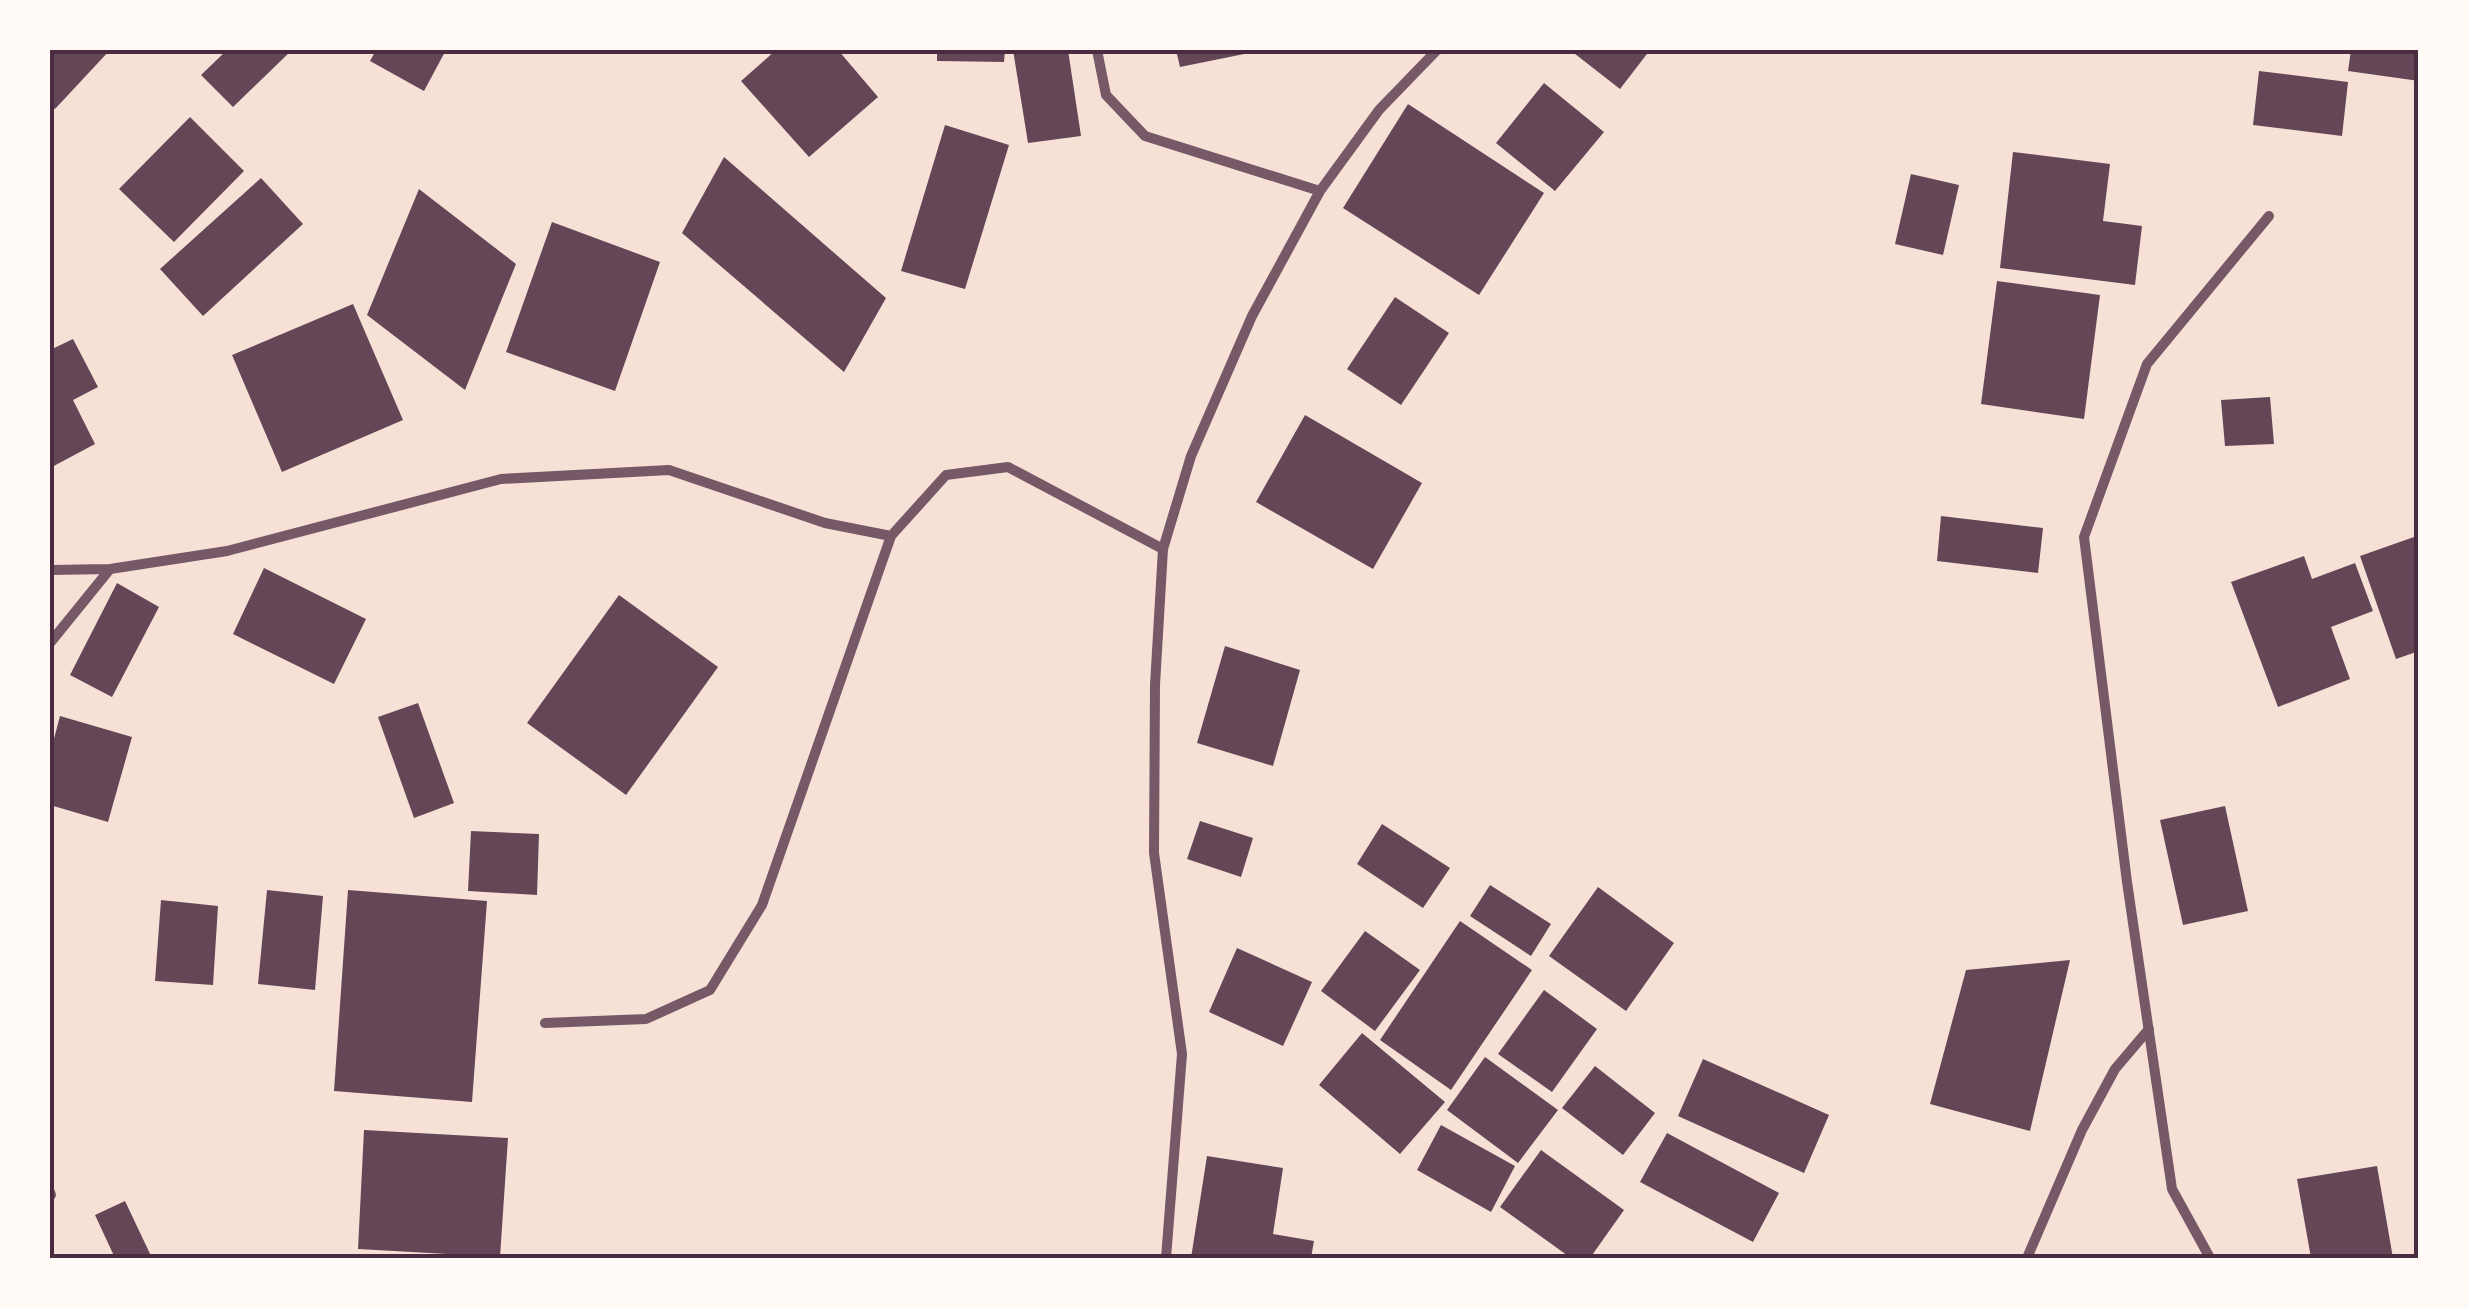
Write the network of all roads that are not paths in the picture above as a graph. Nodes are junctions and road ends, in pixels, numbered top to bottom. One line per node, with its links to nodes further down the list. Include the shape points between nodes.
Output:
1 (1096, 50): 3 (street, via 1106,94 1145,136)
2 (1437, 50): 3 (street, via 1379,110)
3 (1320, 191): 6 (street, via 1244,333 1192,456)
4 (2269, 216): 11 (street, via 2147,364 2084,538)
5 (891, 536): 6 (street, via 946,475 1008,467); 7 (street, via 825,523 669,470 501,479 227,552); 10 (street, via 762,905 710,990 646,1020)
6 (1163, 549): 12 (street, via 1154,854 1182,1054)
7 (110, 569): 8 (street); 9 (street)
8 (50, 570)
9 (50, 643)
10 (544, 1023)
11 (2150, 1030): 13 (street, via 2115,1070 2082,1130); 14 (street, via 2172,1189)
12 (1166, 1258)
13 (2027, 1258)
14 (2210, 1258)

